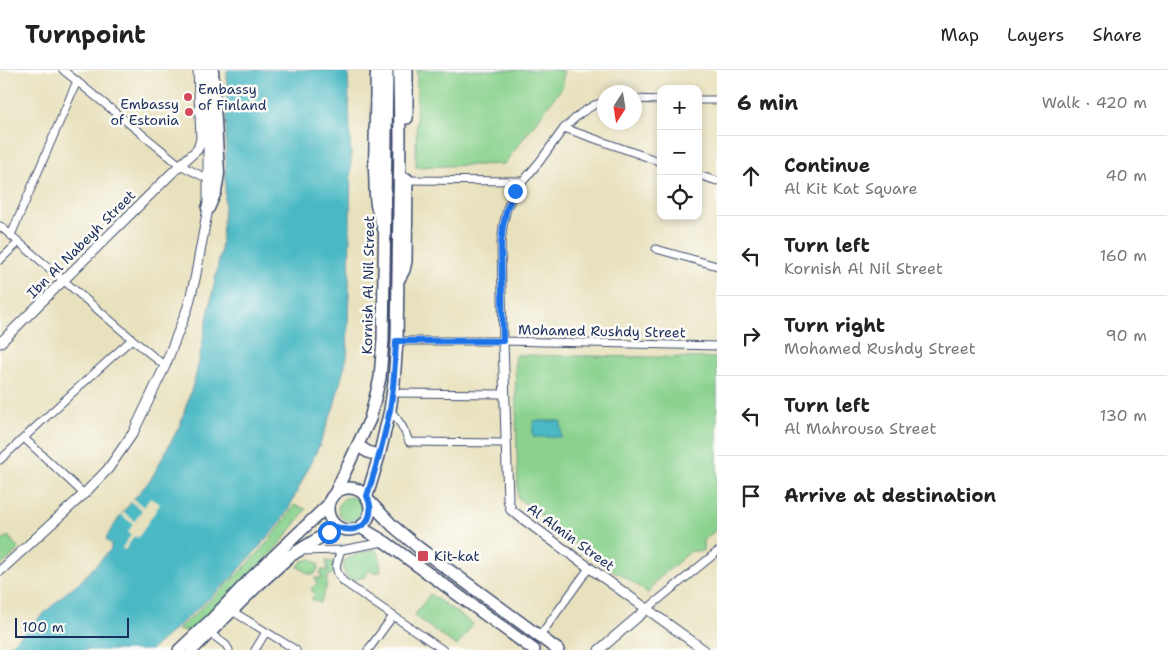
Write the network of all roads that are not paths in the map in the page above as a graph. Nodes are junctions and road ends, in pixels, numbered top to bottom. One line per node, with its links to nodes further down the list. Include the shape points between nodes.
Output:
1 (63, 70): 9 (street)
2 (198, 70): 17 (street, Ibn Al Nabeyh Street, via 201,138 197,150)
3 (204, 70): 19 (street)
4 (212, 70): 23 (highway, via 218,173)
5 (376, 70): 25 (highway, via 376,196)
6 (387, 70): 25 (main road, Kornish Al Nil Street)
7 (399, 70): 32 (main road, Kornish Al Nil Street)
8 (407, 70): 20 (main road)
9 (77, 81): 17 (street); 26 (street)
10 (642, 99): 11 (street)
11 (657, 100)
12 (702, 100): 13 (street)
13 (717, 100)
14 (597, 104): 15 (street)
15 (564, 128): 16 (street); 21 (street)
16 (657, 161)
17 (180, 166): 19 (street); 31 (street, Ibn Al Nabeyh Street)
18 (702, 176): 22 (street)
19 (208, 179): 23 (street)
20 (407, 180): 21 (street); 32 (main road, via 406,260)
21 (523, 182): 35 (street, via 507,208 503,226)
22 (717, 182)
23 (208, 208): 38 (street, via 188,307)
24 (0, 226): 26 (street)
25 (384, 229): 44 (main road, Kornish Al Nil Street, via 380,378 370,419)
26 (11, 235): 27 (street)
27 (18, 242): 29 (street); 31 (street)
28 (656, 249): 30 (street)
29 (0, 260)
30 (717, 266)
31 (64, 281): 33 (street); 36 (street, Ibn Al Nabeyh Street)
32 (397, 283): 34 (main road, Kornish Al Nil Street)
33 (132, 339): 38 (street); 42 (street)
34 (396, 341): 35 (street, Mohamed Rushdy Street); 39 (main road, Kornish Al Nil Street)
35 (503, 341): 37 (street, Mohamed Rushdy Street); 40 (street, Al Almin Street)
36 (0, 343)
37 (717, 346)
38 (165, 366): 48 (street, via 133,433 108,469)
39 (392, 393): 40 (street); 41 (main road, Kornish Al Nil Street)
40 (504, 394): 43 (street, Al Almin Street)
41 (390, 410): 43 (street, via 405,430 409,442); 45 (main road, Kornish Al Nil Street)
42 (24, 438): 46 (street); 48 (street)
43 (506, 443): 57 (street, Al Almin Street, via 511,510)
44 (358, 446): 45 (main road); 47 (main road, Kornish Al Nil Street)
45 (379, 456): 49 (main road, Kornish Al Nil Street)
46 (0, 460)
47 (336, 491): 49 (main road, via 356,488); 50 (main road)
48 (84, 494): 58 (street)
49 (368, 499): 52 (main road, via 369,516); 64 (main road, via 419,548)
50 (328, 505): 51 (main road, via 329,518); 68 (main road)
51 (337, 527): 52 (main road, via 345,530); 55 (main road)
52 (360, 527): 53 (main road)
53 (385, 542): 54 (street); 75 (main road)
54 (340, 550): 55 (street); 61 (street, via 336,570 339,576)
55 (297, 551): 60 (main road)
56 (717, 552): 59 (street)
57 (589, 568): 59 (street, Al Almin Street); 64 (street)
58 (0, 571)
59 (647, 609): 66 (street, Al Almin Street); 77 (street)
60 (232, 611): 62 (street); 63 (main road)
61 (393, 616): 73 (street); 74 (street)
62 (266, 632): 67 (street); 72 (street)
63 (210, 633): 65 (street); 69 (main road)
64 (539, 636): 76 (main road)
65 (219, 640): 70 (street); 71 (street)
66 (697, 648)
67 (292, 649)
68 (179, 650)
69 (192, 650)
70 (218, 650)
71 (229, 650)
72 (256, 650)
73 (368, 650)
74 (443, 650)
75 (534, 650)
76 (558, 650)
77 (599, 650)

